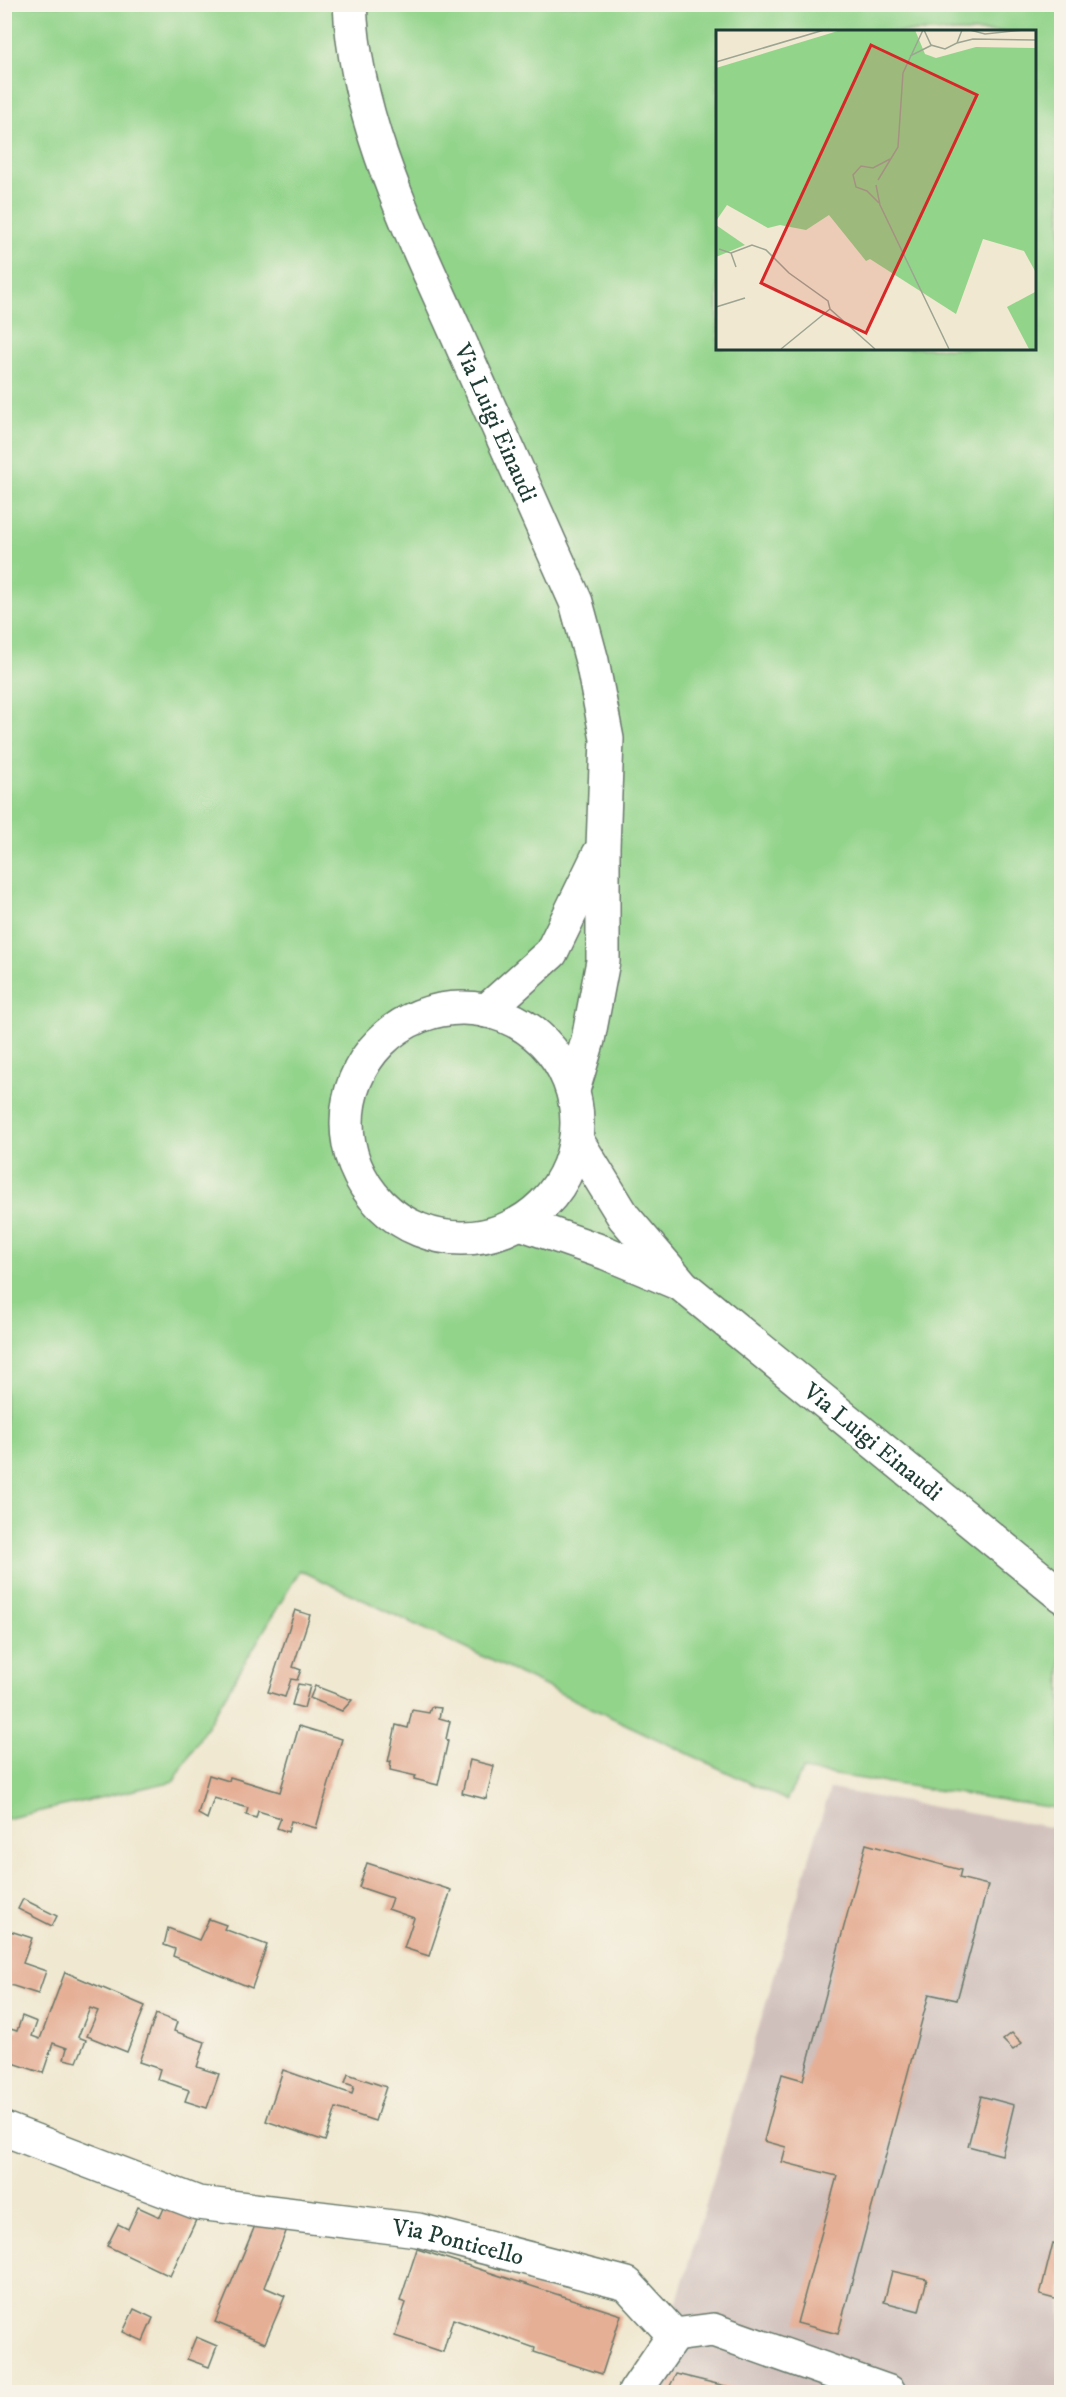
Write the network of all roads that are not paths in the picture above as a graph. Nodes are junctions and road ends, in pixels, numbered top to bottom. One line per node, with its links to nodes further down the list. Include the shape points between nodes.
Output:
1 (350, 4): 2 (street, Via Luigi Einaudi, via 365,106 400,207 576,602 607,739)
2 (603, 847): 3 (street, via 551,953); 4 (street, Via Luigi Einaudi, via 603,961 588,1040)
3 (486, 1011): 4 (street, via 509,1018 537,1036 563,1068); 6 (street, via 436,1011 416,1017 381,1040 357,1074 350,1093 347,1138 353,1164 364,1185 400,1221 447,1238 497,1233)
4 (573, 1090): 5 (street)
5 (576, 1139): 6 (street, via 572,1160 552,1196); 7 (street, via 624,1217)
6 (520, 1223): 7 (street, via 606,1253)
7 (683, 1286): 8 (street, Via Luigi Einaudi)
8 (1062, 1596)
9 (4, 2128): 10 (street, Via Ponticello, via 198,2203 418,2230 627,2284)
10 (674, 2336): 11 (street); 12 (street, via 713,2330)
11 (635, 2392)
12 (889, 2392)

